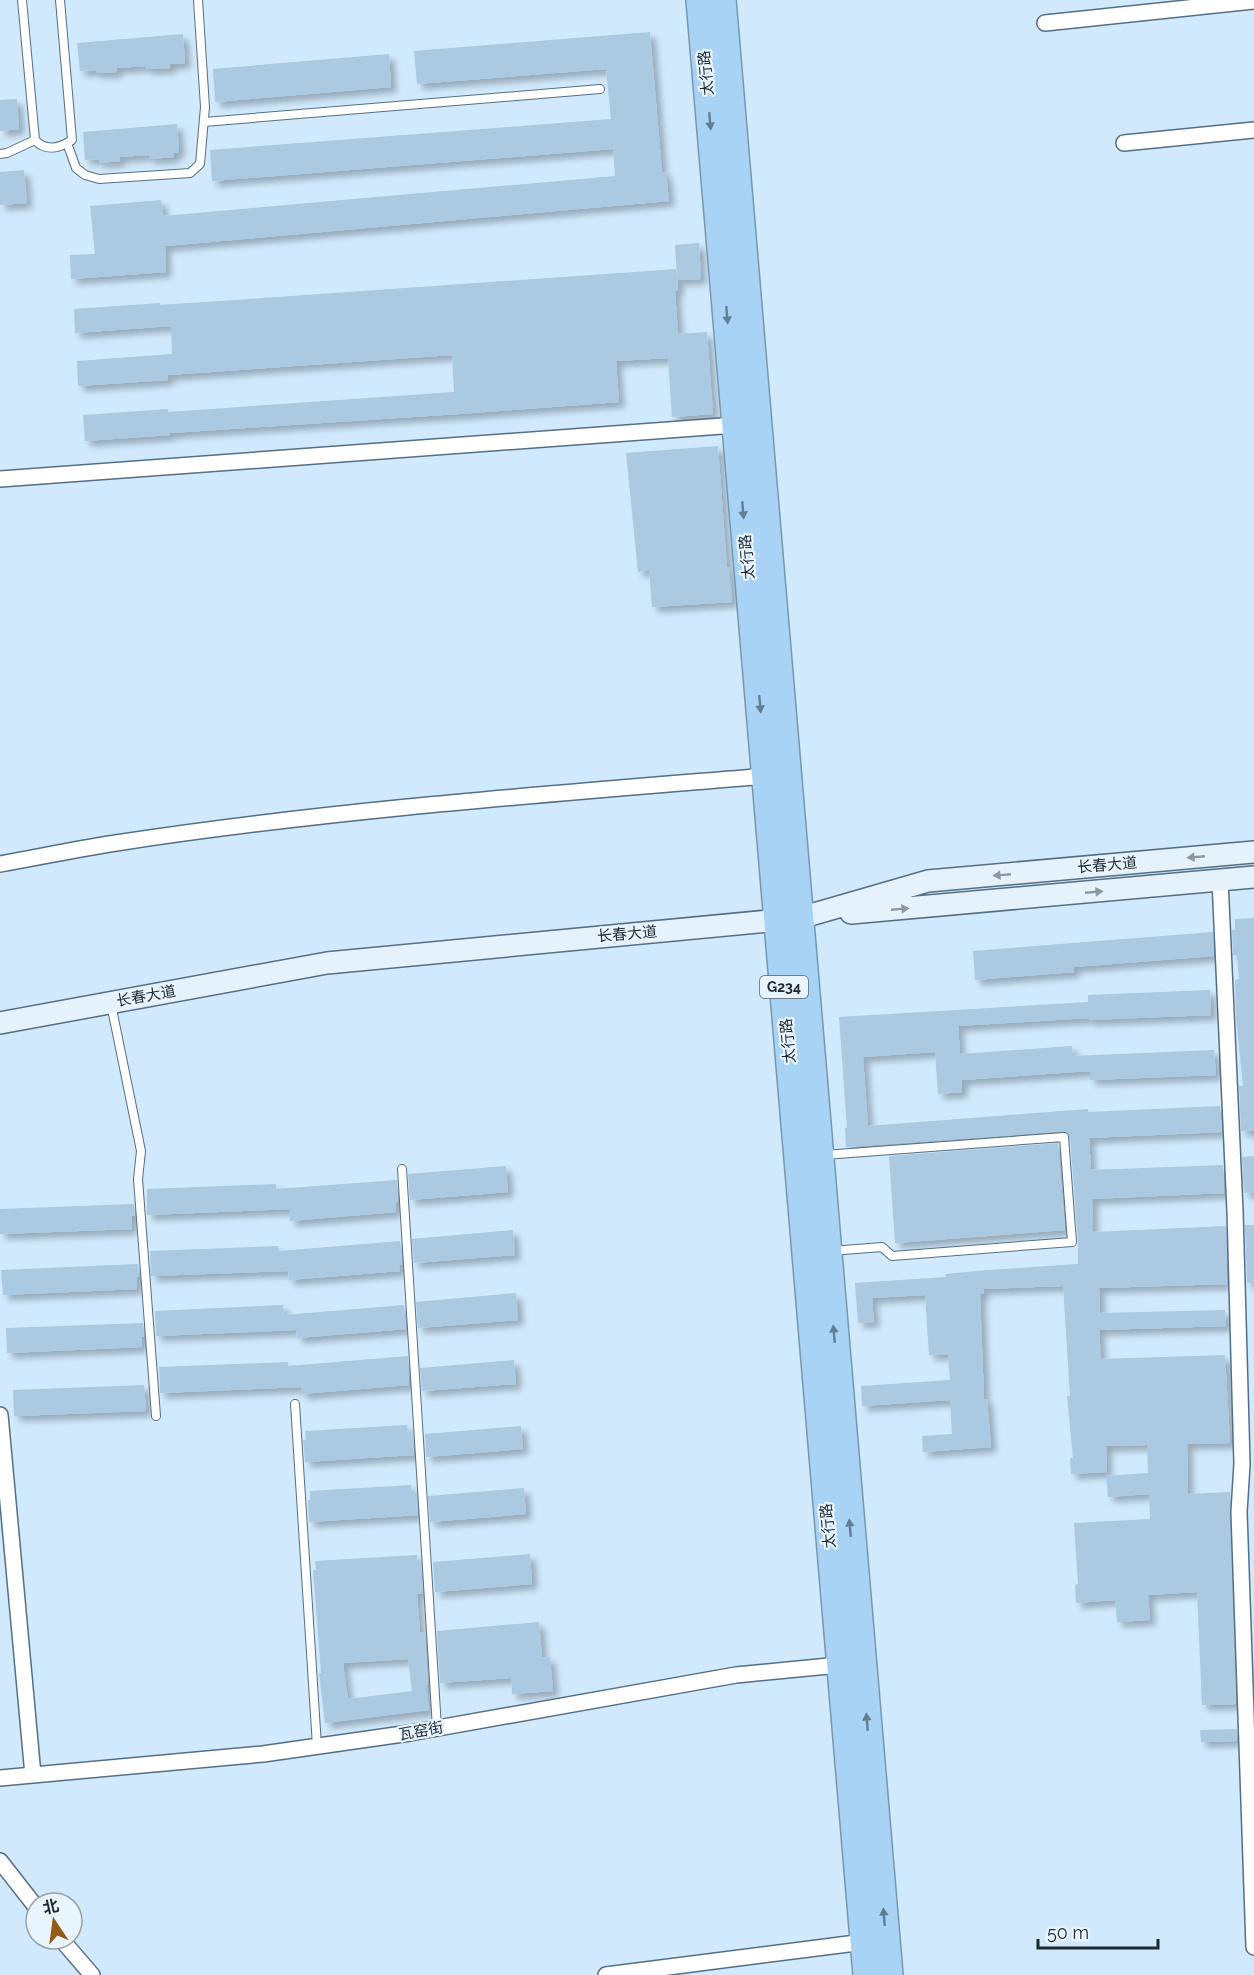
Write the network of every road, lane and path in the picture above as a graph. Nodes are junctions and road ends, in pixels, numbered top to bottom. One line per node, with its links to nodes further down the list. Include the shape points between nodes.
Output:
1 (22, 0): 11 (lane)
2 (60, 0): 12 (lane, via 72,140)
3 (198, 0): 9 (lane)
4 (700, 0): 15 (highway, 太行路 / G234, one-way to 15)
5 (722, 0): 22 (highway, 太行路 / G234)
6 (1254, 1): 7 (street)
7 (1045, 23)
8 (600, 88): 9 (lane)
9 (204, 122): 12 (lane, via 200,164 190,173 99,179 76,168)
10 (1254, 130): 13 (street)
11 (35, 140): 12 (lane, via 50,148); 14 (lane)
12 (67, 143)
13 (1124, 143)
14 (0, 154)
15 (736, 425): 16 (street); 17 (highway, 太行路 / G234, one-way to 17)
16 (0, 479)
17 (766, 776): 19 (street, via 246,826 115,843); 22 (highway, 太行路 / G234)
18 (1254, 852): 22 (main road, 长春大道, one-way to 22, via 928,881)
19 (0, 864)
20 (1254, 877): 21 (main road)
21 (1220, 880): 22 (main road, one-way to 21); 31 (street, via 1242,1464)
22 (789, 919): 23 (main road, 长春大道, via 327,963); 25 (highway, 太行路 / G234); 32 (highway, 太行路 / G234)
23 (111, 1003): 24 (main road, 长春大道); 30 (lane, via 141,1151 138,1179)
24 (0, 1023)
25 (820, 1155): 27 (highway, 太行路 / G234); 27 (lane, via 1064,1137 1072,1242 892,1256 882,1247)
26 (402, 1169): 33 (lane)
27 (827, 1251): 45 (highway, 太行路 / G234, one-way to 27)
28 (295, 1404): 34 (lane)
29 (0, 1415): 35 (street)
30 (156, 1416)
31 (1247, 1496): 40 (street)
32 (839, 1665): 33 (street, 瓦窑街, via 736,1675); 39 (highway, 太行路 / G234)
33 (437, 1728): 34 (street, 瓦窑街)
34 (317, 1746): 35 (street, 瓦窑街)
35 (33, 1775): 36 (street, 瓦窑街)
36 (0, 1778)
37 (0, 1861): 38 (street)
38 (24, 1892)
39 (864, 1942): 43 (street); 44 (highway, 太行路 / G234)
40 (1254, 1947)
41 (71, 1951): 42 (street)
42 (92, 1975)
43 (606, 1975)
44 (867, 1975)
45 (889, 1975)

